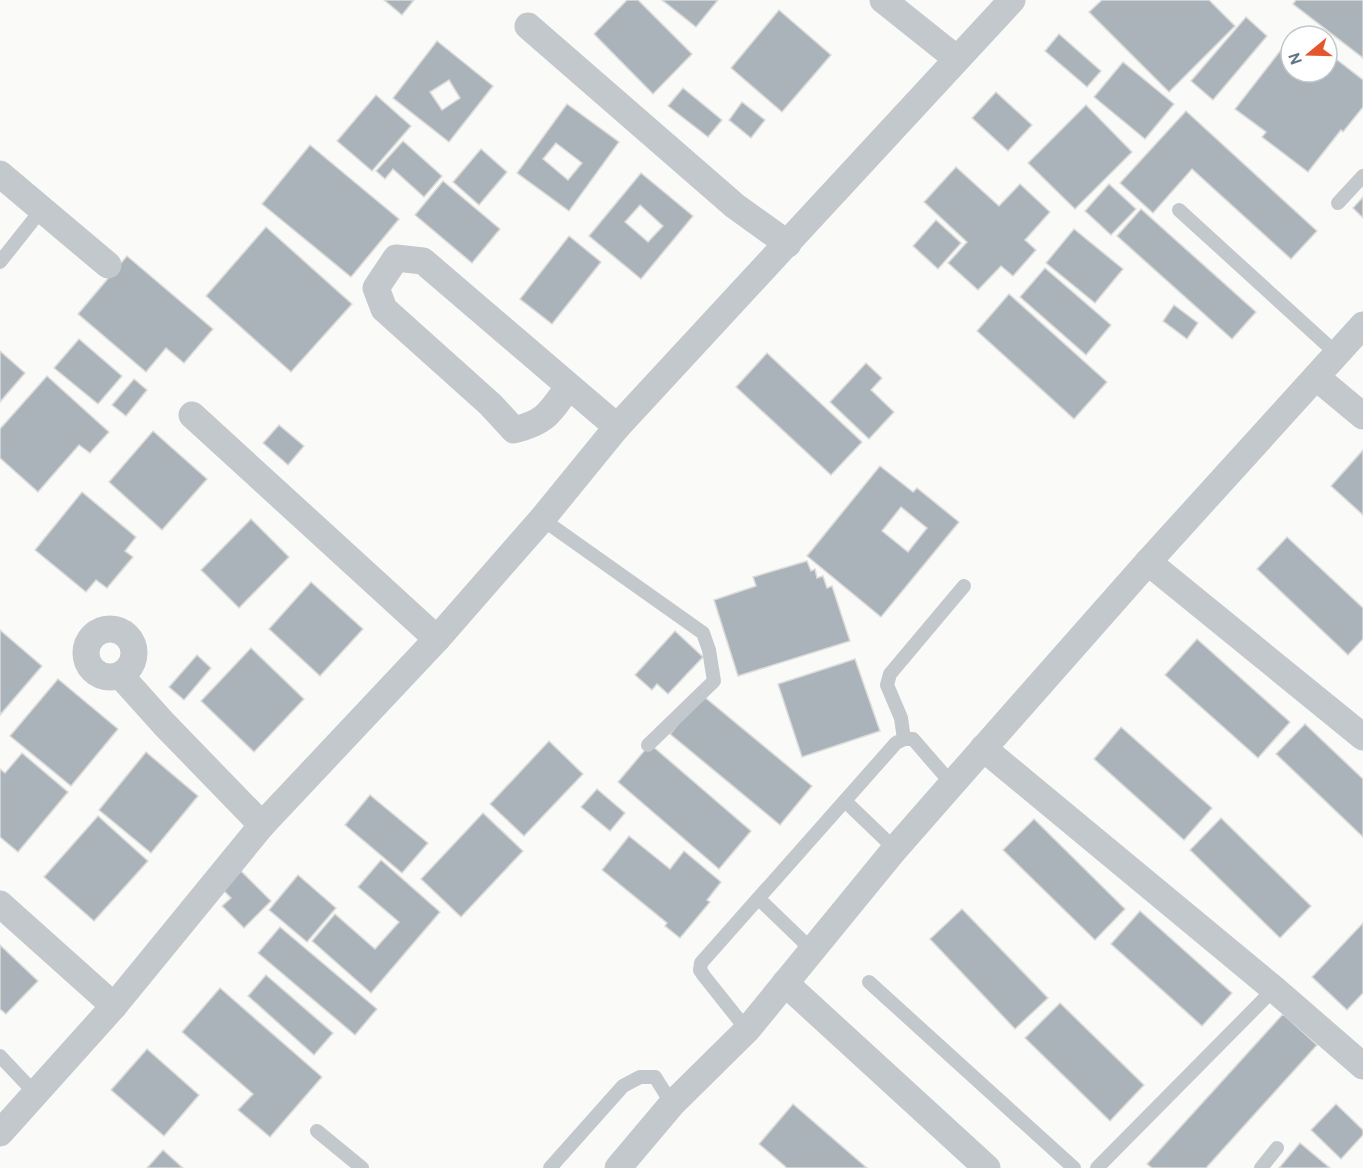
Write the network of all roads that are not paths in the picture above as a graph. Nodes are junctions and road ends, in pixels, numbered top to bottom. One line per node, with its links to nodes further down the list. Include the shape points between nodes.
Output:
1 (883, 0): 4 (street)
2 (1012, 0): 4 (street)
3 (528, 26): 10 (street, via 735,206)
4 (957, 59): 10 (street)
5 (0, 174): 8 (street)
6 (1363, 176): 7 (lane)
7 (1338, 203)
8 (42, 209): 11 (lane); 12 (street)
9 (1179, 210): 14 (lane)
10 (788, 244): 19 (street)
11 (0, 262)
12 (108, 265)
13 (1363, 325): 14 (street)
14 (1337, 354): 15 (street)
15 (1316, 377): 18 (street); 21 (street)
16 (569, 386): 16 (street, via 423,261 396,258 376,288 384,309 514,430 544,419); 19 (street)
17 (192, 415): 23 (street)
18 (1363, 416)
19 (617, 427): 20 (street)
20 (542, 519): 23 (street); 27 (lane, via 703,633 714,681)
21 (1149, 562): 25 (street); 28 (street)
22 (964, 586): 26 (lane, via 890,674 887,685 901,718)
23 (437, 639): 31 (street)
24 (120, 675): 31 (street)
25 (1363, 737)
26 (904, 739): 29 (lane, via 912,739); 30 (lane, via 896,743)
27 (648, 745)
28 (983, 748): 29 (street); 38 (street)
29 (952, 784): 32 (street)
30 (845, 801): 32 (lane); 33 (lane)
31 (262, 825): 39 (street)
32 (895, 849): 35 (street)
33 (759, 899): 35 (lane); 40 (lane, via 701,963 700,970)
34 (0, 904): 39 (street)
35 (812, 950): 37 (street)
36 (870, 982): 52 (lane)
37 (785, 983): 40 (street); 51 (street)
38 (1274, 989): 42 (street); 53 (lane)
39 (114, 1006): 43 (street)
40 (747, 1030): 44 (street)
41 (0, 1056): 43 (lane)
42 (1363, 1066)
43 (35, 1093): 46 (street)
44 (672, 1104): 49 (lane, via 655,1077 640,1077 623,1086); 50 (street)
45 (317, 1131): 48 (lane)
46 (0, 1132)
47 (1276, 1148): 54 (lane)
48 (362, 1168)
49 (550, 1168)
50 (618, 1168)
51 (987, 1168)
52 (1074, 1168)
53 (1097, 1168)
54 (1261, 1168)

